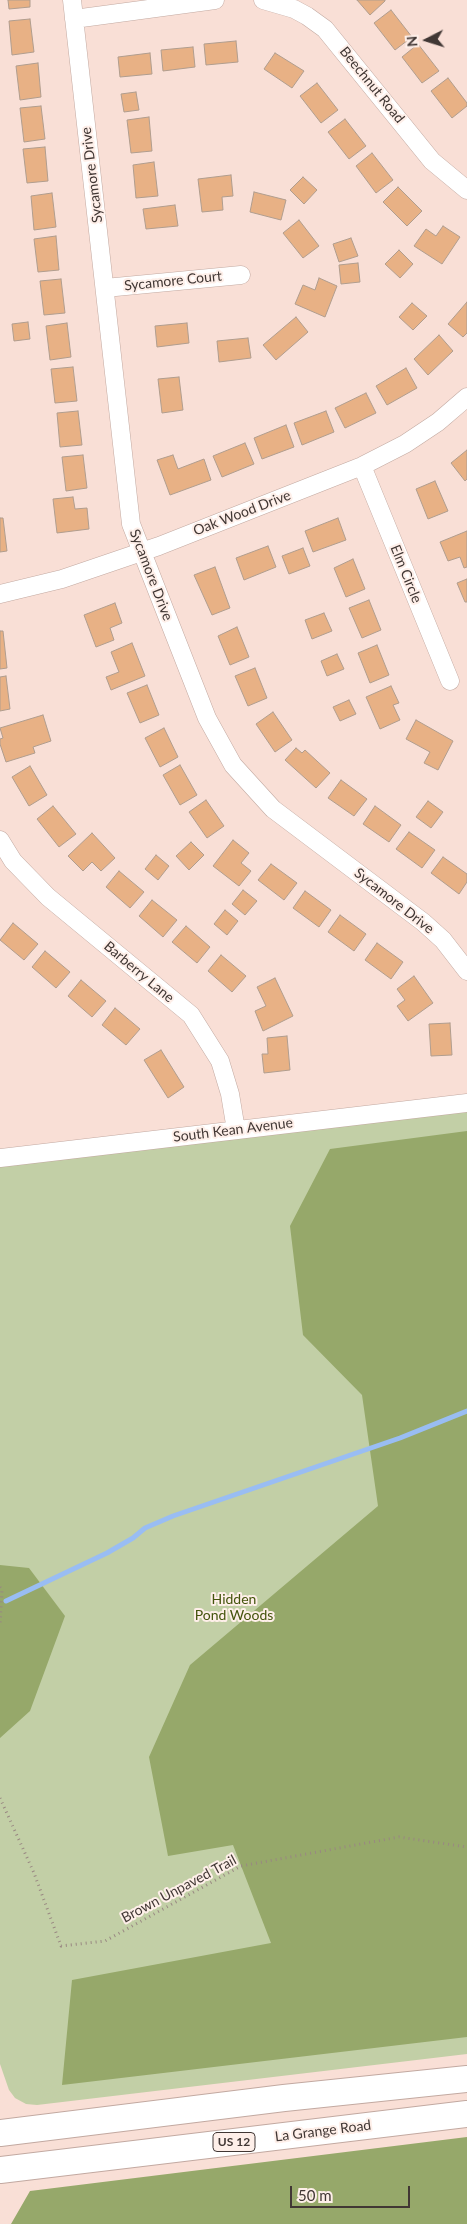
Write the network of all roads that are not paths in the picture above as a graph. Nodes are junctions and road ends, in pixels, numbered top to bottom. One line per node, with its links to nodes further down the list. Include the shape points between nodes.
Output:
1 (72, 0): 4 (street, Sycamore Drive)
2 (215, 0): 4 (street)
3 (263, 0): 5 (street, Beechnut Road, via 294,8 325,29 432,162)
4 (74, 19): 7 (street, Sycamore Drive)
5 (467, 190)
6 (241, 275): 7 (street, Sycamore Court)
7 (105, 288): 10 (street, Sycamore Drive, via 131,524)
8 (467, 397): 9 (street, Oak Wood Drive, via 405,444)
9 (362, 466): 10 (street, Oak Wood Drive); 12 (street, Elm Circle)
10 (140, 551): 11 (street, Oak Wood Drive, via 62,579); 14 (street, Sycamore Drive, via 207,718 233,765 273,809 423,922)
11 (0, 594)
12 (450, 681)
13 (0, 840): 16 (street, Barberry Lane, via 13,861 48,896 191,1015 220,1061)
14 (467, 971)
15 (467, 1102): 16 (street, South Kean Avenue)
16 (236, 1130): 17 (street, South Kean Avenue)
17 (0, 1158)
18 (467, 2079): 20 (highway)
19 (467, 2114): 21 (highway, La Grange Road / US 12)
20 (0, 2133)
21 (0, 2170)

